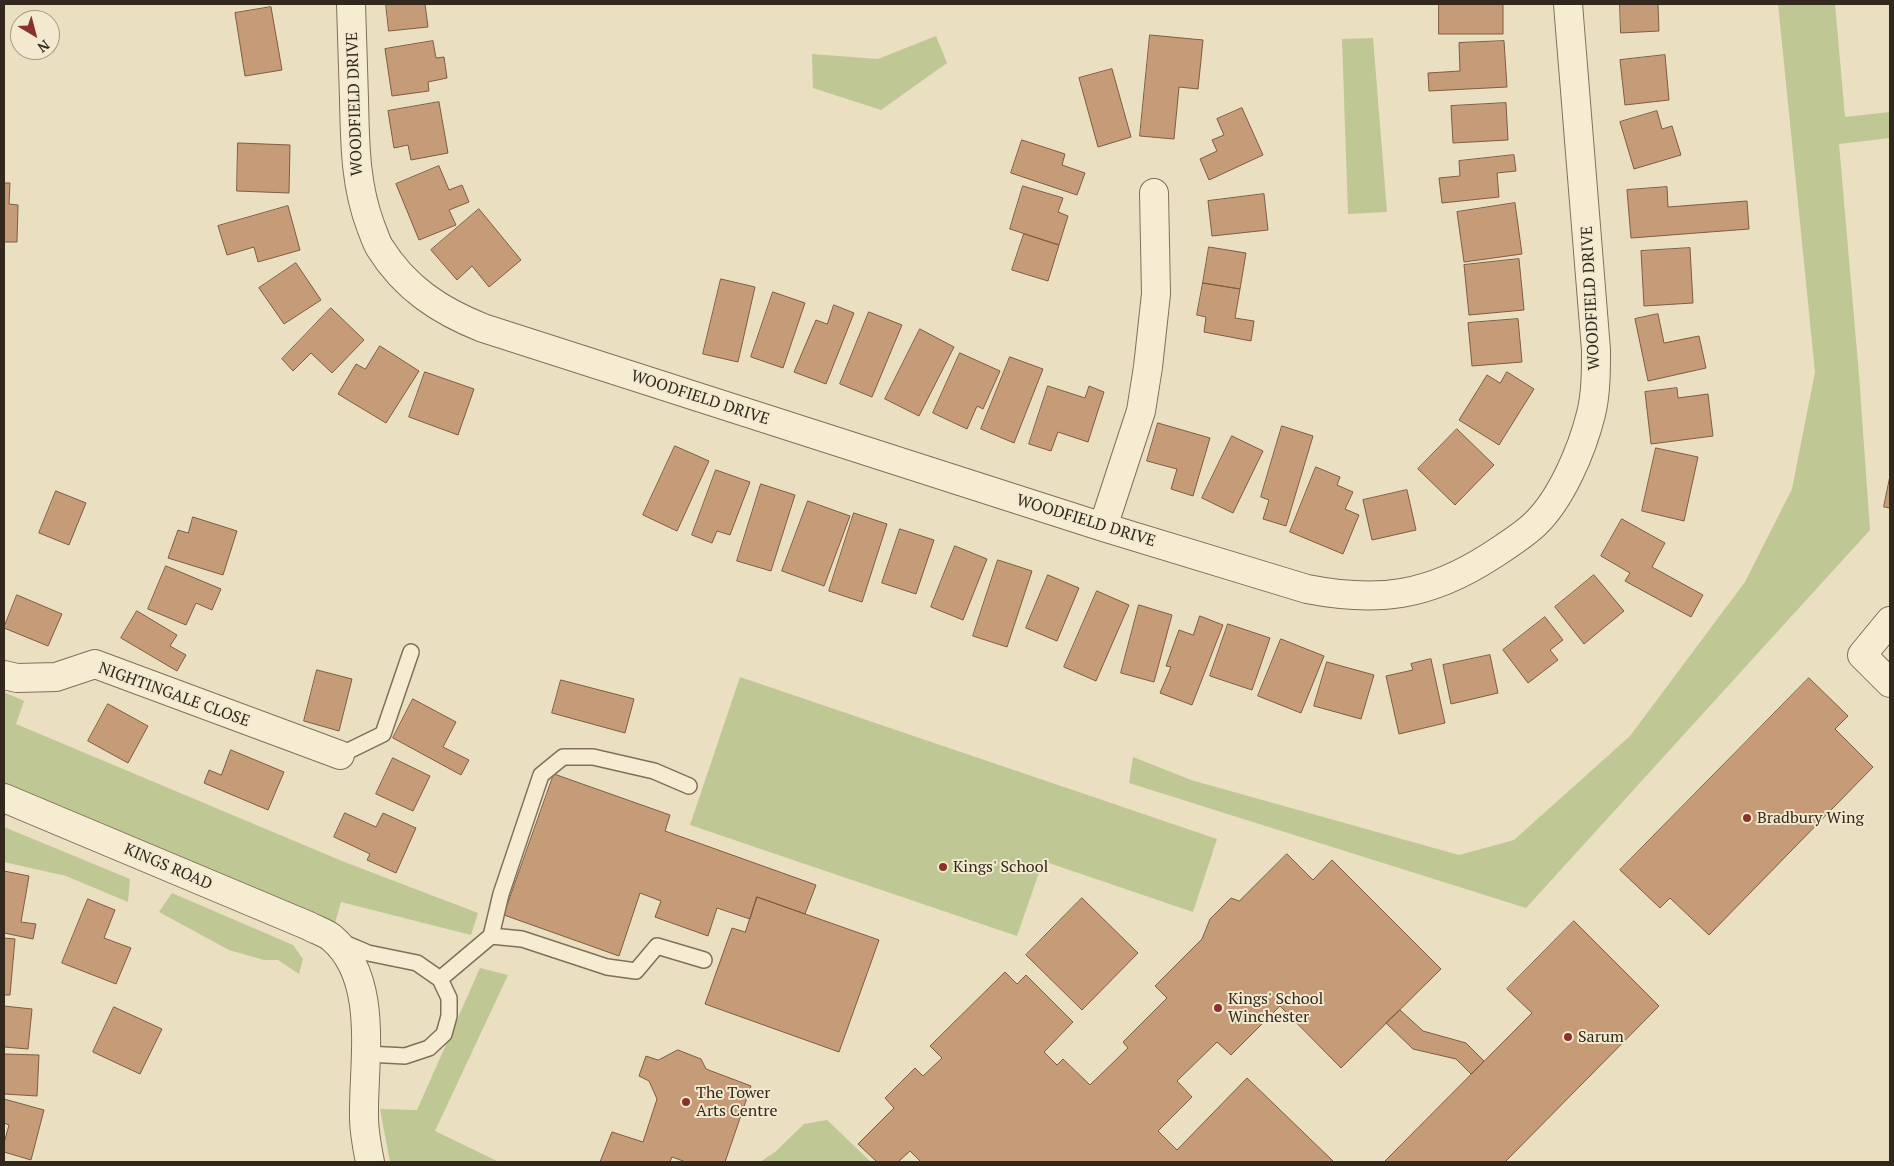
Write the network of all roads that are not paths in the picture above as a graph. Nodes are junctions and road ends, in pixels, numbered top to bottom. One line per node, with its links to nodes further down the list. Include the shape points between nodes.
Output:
1 (351, 4): 4 (street, WOODFIELD DRIVE, via 359,186 379,246 397,271 434,305 483,328)
2 (1568, 4): 4 (street, WOODFIELD DRIVE, via 1596,350 1595,381 1591,414 1574,464 1558,494 1535,524 1469,570 1432,586 1373,597 1307,589)
3 (1154, 193): 4 (street, via 1156,294 1148,368 1141,411)
4 (1103, 527)
5 (1890, 621): 8 (street, via 1862,656)
6 (411, 652): 9 (lane, via 383,734)
7 (4, 675): 9 (street, NIGHTINGALE CLOSE, via 56,677 95,664)
8 (1890, 683)
9 (340, 755)
10 (689, 786): 12 (lane, via 654,771 593,757 562,757 541,775 501,894)
11 (4, 798): 13 (street, KINGS ROAD)
12 (491, 936): 14 (lane, via 522,939 607,967 636,971 657,946); 15 (lane)
13 (331, 938): 15 (lane, KINGS ROAD, via 368,953 417,964); 16 (street, KINGS ROAD, via 356,971 362,993)
14 (704, 960)
15 (440, 979): 16 (lane, via 449,998 444,1034 429,1048 405,1056)
16 (367, 1054): 17 (street, KINGS ROAD, via 364,1115)
17 (370, 1162)

